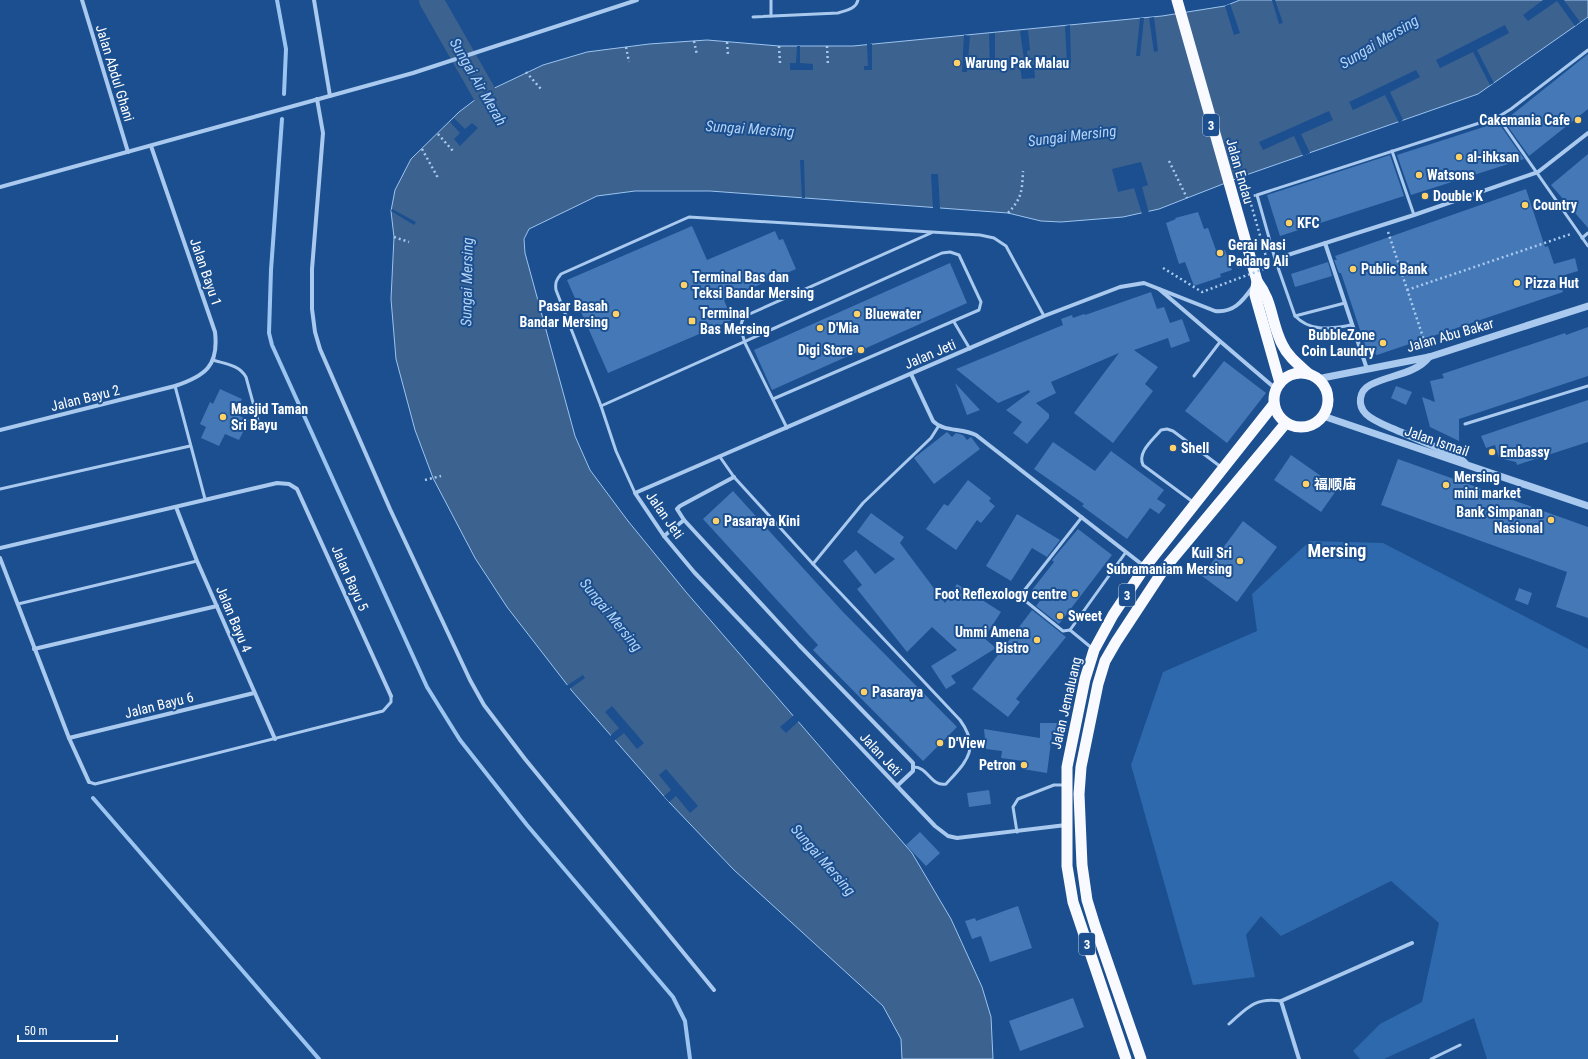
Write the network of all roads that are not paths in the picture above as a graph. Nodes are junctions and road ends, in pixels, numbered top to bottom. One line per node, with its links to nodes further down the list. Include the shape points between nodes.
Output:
1 (82, 0): 17 (street, Jalan Abdul Ghani)
2 (314, 0): 11 (street)
3 (637, 0): 7 (street)
4 (771, 0): 8 (lane)
5 (858, 0): 8 (lane, via 851,9 838,13)
6 (1177, 0): 27 (highway, Jalan Endau / 3)
7 (619, 2): 11 (street, via 413,73)
8 (771, 16): 9 (lane)
9 (752, 17)
10 (1588, 50): 13 (lane)
11 (330, 96): 12 (street)
12 (317, 99): 15 (street); 93 (street, via 323,133 312,269 315,332 320,349 390,508 484,705 530,766)
13 (1498, 117): 16 (lane); 18 (lane)
14 (1588, 133): 18 (street)
15 (151, 146): 17 (street); 39 (street, Jalan Bayu 1, via 215,332)
16 (1392, 151): 20 (lane); 26 (lane, via 1257,194)
17 (128, 152): 19 (street)
18 (1538, 172): 20 (street); 23 (lane)
19 (0, 187)
20 (1414, 215): 24 (street)
21 (932, 232): 31 (lane, via 994,238 1006,246); 36 (lane, via 745,316 741,326); 49 (lane, via 689,217 561,274 555,284 556,290)
22 (1588, 233): 23 (lane)
23 (1582, 238): 25 (lane)
24 (1324, 243): 26 (street); 29 (street)
25 (1588, 246)
26 (1275, 259): 32 (lane)
27 (1256, 281): 28 (street, Jalan Jeti, via 1243,301 1236,307 1222,312); 43 (highway, Jalan Endau / 3, via 1266,292 1282,345 1290,357); 45 (highway, Jalan Endau / 3, via 1255,295)
28 (1156, 286): 31 (street, Jalan Jeti, via 1144,283 1120,286); 35 (street)
29 (1345, 303): 32 (lane); 34 (street)
30 (1588, 306): 38 (street, Jalan Abu Bakar)
31 (1044, 316): 37 (street, Jalan Jeti)
32 (1295, 316): 34 (lane, via 1306,325 1323,329)
33 (954, 322): 36 (lane, via 979,310 981,302 959,255 950,252 942,253); 37 (lane); 47 (lane)
34 (1352, 325): 40 (street)
35 (1220, 342): 42 (lane); 45 (street)
36 (746, 343): 47 (lane); 49 (lane)
37 (970, 349): 41 (street, Jalan Jeti)
38 (1429, 357): 40 (street, Jalan Abu Bakar); 59 (street, via 1423,365 1369,386 1361,393 1362,407 1366,414 1381,423 1458,456)
39 (214, 360): 44 (street, via 207,370 194,380); 51 (lane, via 235,366 242,371)
40 (1367, 369): 43 (street, Jalan Abu Bakar)
41 (911, 374): 54 (street, via 932,421); 55 (street, Jalan Jeti)
42 (1194, 376)
43 (1313, 376): 45 (highway, via 1293,375); 50 (highway, 3, via 1327,393 1327,409)
44 (175, 386): 56 (street, Jalan Bayu 2); 57 (lane)
45 (1278, 386): 48 (highway, 3)
46 (1588, 386): 53 (lane)
47 (773, 399): 55 (lane)
48 (1274, 404): 52 (highway, via 1280,418); 60 (highway, Jalan Jemaluang / 3)
49 (601, 406): 63 (lane, via 616,451)
50 (1323, 416): 52 (highway, via 1315,424 1303,428); 59 (street, Jalan Ismail)
51 (258, 421)
52 (1286, 423): 98 (highway, Jalan Jemaluang / 3, via 1164,569 1148,592 1105,661 1090,718 1079,794 1084,883 1095,926)
53 (1465, 424)
54 (938, 427): 68 (street, via 963,430 976,435); 75 (lane, via 930,438 863,503)
55 (787, 428): 58 (street, Jalan Jeti)
56 (0, 430)
57 (190, 446): 62 (lane); 64 (lane)
58 (720, 457): 61 (lane); 63 (street, Jalan Jeti)
59 (1466, 464): 66 (street, Jalan Ismail)
60 (1223, 468): 65 (highway, Jalan Jemaluang / 3); 65 (lane, via 1167,429 1161,430 1141,454 1143,465)
61 (734, 477): 69 (street, via 680,506 678,512); 75 (lane)
62 (0, 489)
63 (636, 493): 70 (street, Jalan Jeti)
64 (205, 499): 67 (street); 83 (street, Jalan Bayu 5, via 278,483 297,488)
65 (1195, 503): 76 (highway, Jalan Jemaluang / 3)
66 (1588, 506)
67 (176, 507): 71 (street); 74 (street, Jalan Bayu 4)
68 (1082, 517): 72 (street); 79 (lane, via 1022,595 1023,599 1063,631)
69 (684, 520): 70 (street); 86 (street)
70 (664, 536): 89 (street, Jalan Jeti, via 694,572)
71 (0, 548)
72 (1126, 552): 76 (street); 79 (lane)
73 (0, 558): 77 (street)
74 (197, 561): 77 (lane); 78 (street, Jalan Bayu 4)
75 (813, 564): 86 (lane, via 966,728 971,749 969,756 946,784 936,783 923,769)
76 (1145, 567): 81 (highway, Jalan Jemaluang / 3, via 1113,615)
77 (18, 604): 80 (street)
78 (216, 606): 80 (street); 82 (street, Jalan Bayu 4)
79 (1070, 630): 81 (lane)
80 (34, 649): 84 (street)
81 (1094, 650): 88 (highway, Jalan Jemaluang / 3, via 1075,721)
82 (254, 693): 84 (street, Jalan Bayu 6); 85 (street, Jalan Bayu 4)
83 (391, 696): 85 (lane, via 391,702 383,711)
84 (70, 738): 87 (street)
85 (275, 739): 87 (lane, via 95,784)
86 (914, 767): 89 (street, via 913,771)
87 (89, 782)
88 (1066, 785): 90 (highway, Jalan Jemaluang / 3); 91 (lane, via 1054,785 1018,799 1013,807)
89 (896, 786): 91 (street, Jalan Jeti, via 948,836 970,838)
90 (1067, 825): 91 (street, Jalan Jeti); 97 (highway, Jalan Jemaluang / 3, via 1068,866 1073,902)
91 (1017, 832)
92 (1412, 944): 94 (street)
93 (714, 990)
94 (1281, 1001): 95 (lane, via 1261,1000 1252,1004); 99 (street)
95 (1229, 1024)
96 (1460, 1045): 100 (lane)
97 (1126, 1059)
98 (1141, 1059)
99 (1299, 1059)
100 (1431, 1059)

